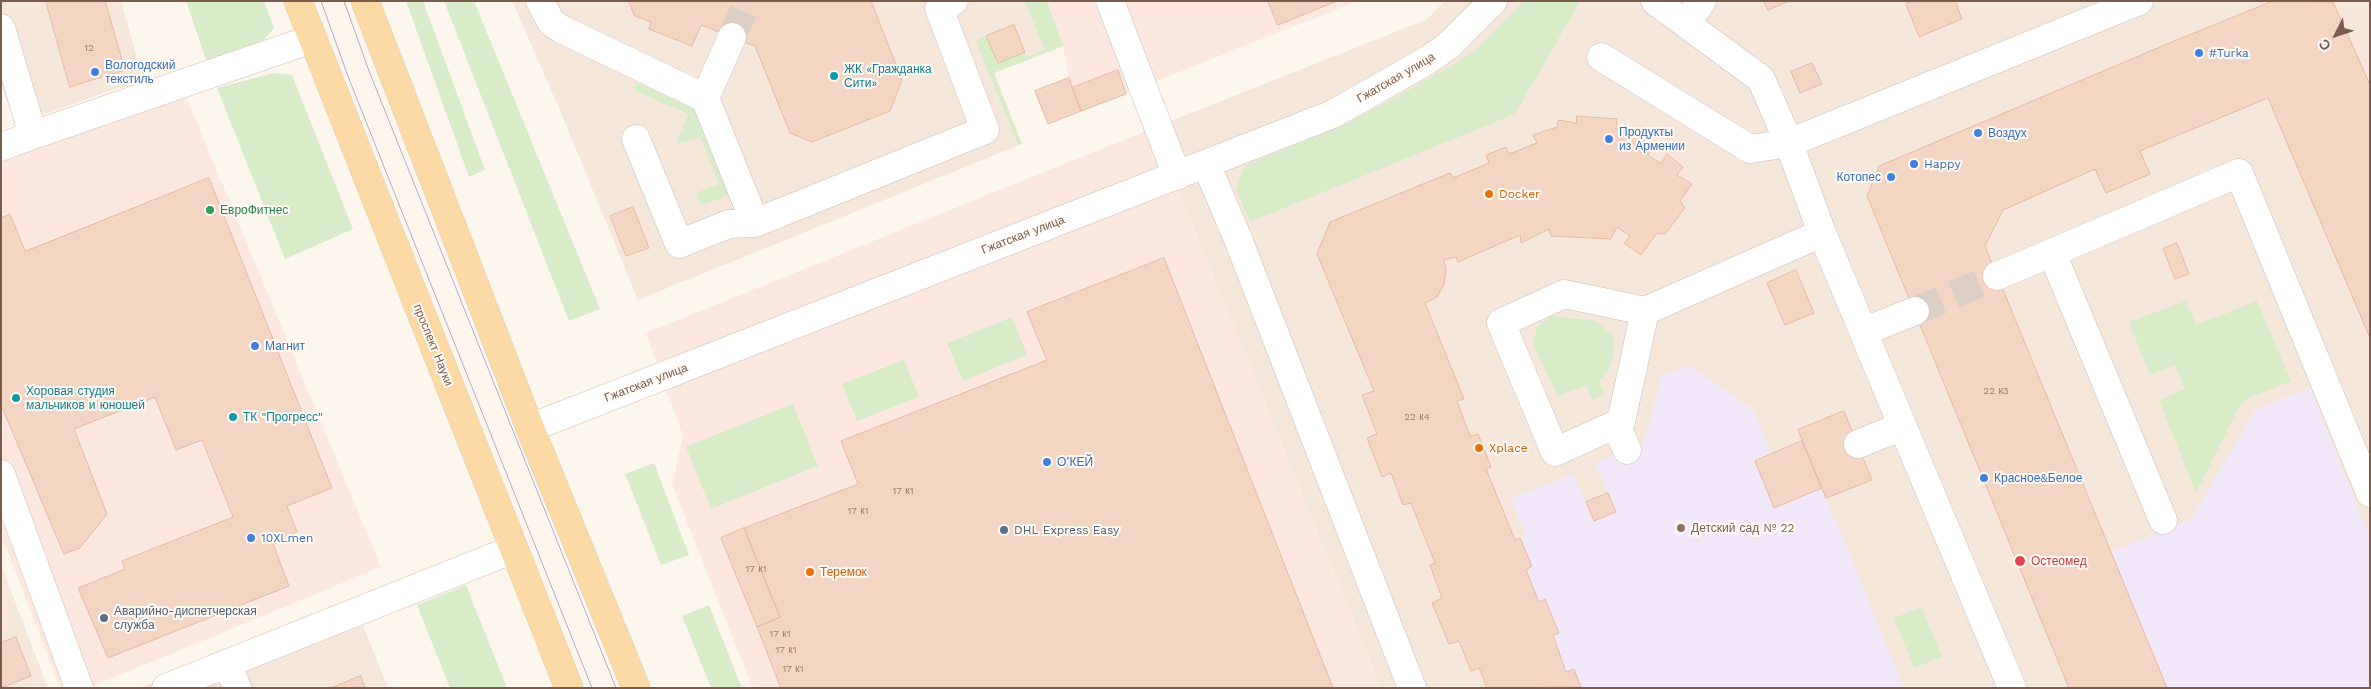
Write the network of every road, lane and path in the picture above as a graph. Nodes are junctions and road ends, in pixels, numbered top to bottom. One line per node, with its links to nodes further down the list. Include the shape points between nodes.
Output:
1 (298, 1): 13 (main road, проспект Науки)
2 (365, 1): 31 (main road)
3 (540, 1): 15 (street, via 551,22 561,29)
4 (1110, 1): 21 (street)
5 (1493, 1): 20 (street, Гжатская улица, via 1448,46 1333,114)
6 (1655, 1): 10 (street)
7 (1702, 1): 10 (street)
8 (2139, 1): 18 (street)
9 (938, 4): 22 (street, via 985,130)
10 (1686, 23): 18 (street, via 1761,79)
11 (1, 28): 16 (street)
12 (732, 37): 15 (street)
13 (312, 39): 16 (street); 37 (main road, проспект Науки)
14 (1601, 57): 18 (street, via 1750,149)
15 (705, 98): 22 (street)
16 (33, 135): 19 (street)
17 (636, 139): 22 (street, via 679,244 729,224)
18 (1790, 143): 23 (street)
19 (1, 147)
20 (1206, 164): 21 (street, Гжатская улица); 44 (street, via 1238,238)
21 (1177, 176): 31 (street, Гжатская улица)
22 (755, 223)
23 (1822, 233): 26 (street); 28 (street)
24 (2052, 253): 25 (street); 35 (street, via 2239,173); 36 (street)
25 (1998, 276)
26 (1645, 311): 29 (street, via 1623,416); 29 (street, via 1564,294 1501,323 1555,452)
27 (1915, 311): 28 (street)
28 (1865, 331): 30 (street)
29 (1616, 425): 33 (street)
30 (1903, 426): 32 (street); 45 (street)
31 (530, 428): 43 (main road)
32 (1858, 444)
33 (1627, 450)
34 (1, 474): 39 (street)
35 (2370, 493)
36 (2163, 520)
37 (514, 549): 38 (street); 42 (main road, проспект Науки)
38 (227, 663): 40 (street); 41 (street)
39 (79, 688)
40 (166, 688)
41 (237, 688)
42 (569, 688)
43 (636, 688)
44 (1412, 688)
45 (2012, 688)

